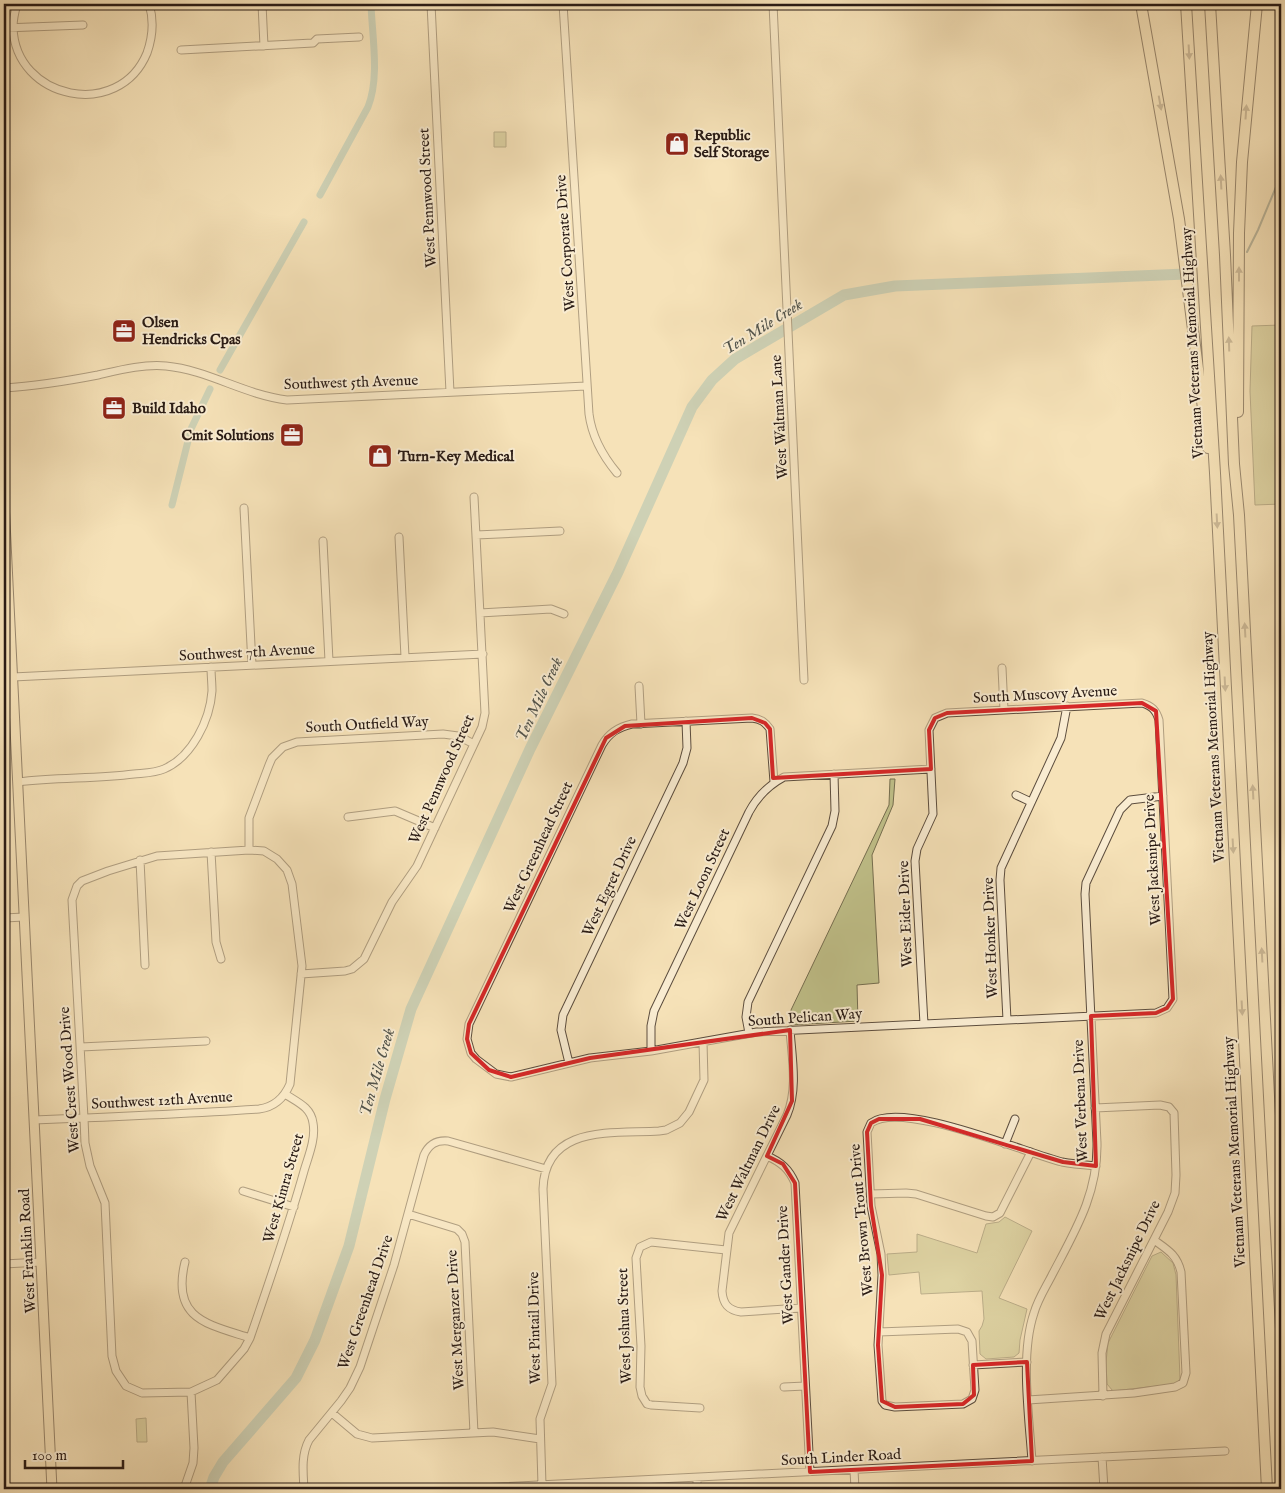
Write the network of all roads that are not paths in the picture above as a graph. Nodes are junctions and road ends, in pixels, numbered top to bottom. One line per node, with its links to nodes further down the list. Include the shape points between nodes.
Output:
1 (17, 4): 12 (street)
2 (149, 4): 12 (street, via 153,28 145,58 124,82 95,94 64,92 36,76 18,50)
3 (262, 4): 15 (street)
4 (431, 4): 19 (street, West Pennwood Street)
5 (563, 4): 17 (street, West Corporate Drive)
6 (773, 4): 39 (street, West Waltman Lane)
7 (1141, 4): 21 (highway, one-way to 21, via 1180,218 1206,442)
8 (1186, 4): 21 (highway, Vietnam Veterans Memorial Highway, one-way to 21)
9 (1210, 4): 25 (highway, one-way to 9)
10 (1257, 4): 25 (highway, one-way to 10, via 1239,232)
11 (83, 24): 12 (street)
12 (13, 27): 13 (street)
13 (4, 28)
14 (359, 37): 15 (street, via 318,38 313,44)
15 (264, 46): 16 (street)
16 (181, 50)
17 (586, 386): 19 (street, Southwest 5th Avenue); 20 (street, West Corporate Drive, via 590,426 599,450)
18 (4, 388): 19 (street, Southwest 5th Avenue, via 155,366 185,369 287,400)
19 (450, 392)
20 (617, 473)
21 (1215, 473): 127 (highway, Vietnam Veterans Memorial Highway, one-way to 127)
22 (474, 497): 27 (street, West Pennwood Street)
23 (4, 501): 38 (main road, West Franklin Road)
24 (244, 508): 35 (street)
25 (1239, 515): 97 (highway, one-way to 25)
26 (560, 530): 27 (street)
27 (476, 535): 30 (street, West Pennwood Street)
28 (399, 537): 33 (street)
29 (323, 541): 34 (street)
30 (480, 613): 31 (street, via 551,609); 32 (street, West Pennwood Street)
31 (564, 614)
32 (482, 654): 33 (street, Southwest 7th Avenue); 47 (street, West Pennwood Street, via 485,713)
33 (406, 658): 34 (street, Southwest 7th Avenue)
34 (329, 661): 35 (street, Southwest 7th Avenue)
35 (252, 665): 36 (street, Southwest 7th Avenue)
36 (211, 667): 38 (street, Southwest 7th Avenue); 50 (street, via 212,691 205,717 193,745 174,763 162,770 142,774)
37 (1002, 668): 42 (street)
38 (13, 678): 50 (main road, West Franklin Road)
39 (804, 680)
40 (639, 686): 46 (street)
41 (1067, 706): 42 (street, South Muscovy Avenue); 43 (street, South Muscovy Avenue, via 1142,703); 54 (street, West Honker Drive, via 1061,738)
42 (1004, 710): 44 (street, South Muscovy Avenue, via 947,712)
43 (1156, 711): 53 (street, West Jacksnipe Drive)
44 (935, 718): 48 (street, West Eider Drive, via 930,730)
45 (686, 721): 46 (street); 51 (street, via 752,718 766,723 770,730); 76 (street, West Egret Drive, via 687,748 683,763 563,1015 561,1030)
46 (641, 724): 71 (street, West Greenhead Street, via 618,729 602,745 469,1024)
47 (474, 744): 56 (street, West Pennwood Street); 57 (street, South Outfield Way, via 458,736 443,734 290,744 277,752 268,765 249,818)
48 (931, 769): 49 (street); 68 (street, West Eider Drive, via 932,814 915,861)
49 (834, 774): 51 (street, via 784,777); 70 (street, via 834,819 748,1002)
50 (18, 782): 60 (main road, West Franklin Road)
51 (774, 782): 75 (street, West Loon Street, via 749,812 654,1012 650,1026)
52 (1016, 795): 54 (street)
53 (1163, 796): 65 (street, West Jacksnipe Drive, via 1173,999); 66 (street, West Verbena Drive, via 1130,800 1120,810 1086,883)
54 (1031, 802): 67 (street, West Honker Drive, via 1001,868)
55 (348, 817): 56 (street, via 395,812)
56 (435, 828): 64 (street, West Pennwood Street, via 417,866 388,908 364,959 345,971)
57 (249, 850): 58 (street, West Crest Wood Drive); 64 (street, via 271,854 290,877 301,951)
58 (211, 852): 59 (street, West Crest Wood Drive, via 166,854); 62 (street, via 216,942)
59 (140, 860): 63 (street); 74 (street, West Crest Wood Drive, via 82,881 72,900)
60 (24, 917): 61 (street); 81 (main road, West Franklin Road)
61 (4, 918)
62 (220, 959)
63 (145, 965)
64 (301, 974): 77 (street, via 290,1084)
65 (1167, 1008): 66 (street, South Pelican Way, via 1156,1013)
66 (1091, 1016): 67 (street, South Pelican Way); 78 (street, West Verbena Drive)
67 (1007, 1020): 68 (street, South Pelican Way)
68 (924, 1024): 69 (street, South Pelican Way)
69 (790, 1030): 70 (street, South Pelican Way); 84 (street, West Waltman Drive, via 792,1101)
70 (749, 1033): 73 (street, South Pelican Way)
71 (467, 1039): 76 (street, South Pelican Way, via 476,1059 503,1076 518,1076)
72 (206, 1041): 74 (street)
73 (704, 1042): 75 (street, South Pelican Way); 86 (street, via 704,1080 690,1112 680,1123 658,1131 580,1136 561,1148)
74 (80, 1047): 79 (street, West Crest Wood Drive)
75 (651, 1051): 76 (street, South Pelican Way)
76 (569, 1063)
77 (285, 1094): 79 (street, Southwest 12th Avenue, via 277,1102 259,1110); 89 (street, West Kimra Street, via 302,1104 313,1124 313,1139)
78 (1095, 1108): 85 (street, West Verbena Drive); 91 (street, West Jacksnipe Drive, via 1160,1105 1169,1107 1174,1113 1174,1193)
79 (84, 1118): 81 (street, Southwest 12th Avenue); 104 (street, West Crest Wood Drive, via 90,1166 105,1203 112,1356 116,1371 126,1386 142,1393)
80 (1014, 1119): 82 (street)
81 (34, 1120): 93 (main road, West Franklin Road)
82 (1005, 1144): 83 (street); 88 (street, West Brown Trout Drive, via 920,1118 879,1119 871,1123 867,1132)
83 (1031, 1152): 85 (street, via 1063,1162); 88 (street, via 1000,1213 993,1217 916,1194)
84 (767, 1156): 92 (street, West Waltman Drive, via 729,1233); 96 (street, West Gander Drive, via 783,1164 794,1183)
85 (1096, 1166): 100 (street, West Verbena Drive, via 1087,1205 1034,1313 1028,1336)
86 (546, 1169): 90 (street, West Greenhead Drive, via 448,1141 433,1143 424,1155); 110 (street, West Pintail Drive, via 543,1189 552,1384 540,1419)
87 (243, 1191): 89 (street)
88 (870, 1194): 98 (street, West Brown Trout Drive, via 881,1254)
89 (294, 1207): 99 (street, West Kimra Street)
90 (408, 1214): 108 (street, West Greenhead Drive, via 360,1367); 109 (street, West Merganzer Drive, via 458,1229 465,1242)
91 (1154, 1240): 105 (street, West Jacksnipe Drive, via 1106,1334 1102,1354); 105 (street, via 1173,1253 1179,1262 1186,1374 1183,1382 1175,1387)
92 (726, 1250): 96 (street, West Waltman Drive, via 722,1291 726,1307 741,1312); 107 (street, West Joshua Street, via 651,1242 640,1247 636,1258 642,1396 647,1404 656,1406)
93 (41, 1262): 95 (street); 119 (main road, West Franklin Road)
94 (185, 1262): 99 (street, via 181,1276 184,1300 190,1312 202,1322)
95 (4, 1264)
96 (801, 1308): 102 (street, West Gander Drive)
97 (1281, 1329)
98 (879, 1332): 101 (street, via 958,1329 967,1332 972,1341); 101 (street, West Brown Trout Drive, via 880,1397 885,1405 895,1408 964,1404 972,1399 975,1390)
99 (250, 1338): 104 (street, West Kimra Street, via 244,1350 217,1380)
100 (1027, 1362): 101 (street); 106 (street, West Verbena Drive)
101 (974, 1365)
102 (805, 1386): 103 (street); 115 (street, West Gander Drive)
103 (784, 1387)
104 (191, 1392): 120 (street, via 193,1463)
105 (1103, 1396): 106 (street)
106 (1028, 1400): 113 (street, West Verbena Drive)
107 (700, 1408)
108 (332, 1413): 109 (street, via 357,1434 372,1438); 121 (street, West Greenhead Drive, via 305,1447)
109 (474, 1433): 110 (street)
110 (540, 1439): 118 (street, West Pintail Drive)
111 (1225, 1451): 112 (street, South Linder Road)
112 (1102, 1457): 113 (street, South Linder Road); 126 (street)
113 (1032, 1461): 114 (street, South Linder Road)
114 (854, 1470): 115 (street, South Linder Road); 125 (street)
115 (810, 1472): 116 (street, South Linder Road)
116 (697, 1478): 117 (street, South Linder Road); 124 (street)
117 (661, 1479): 118 (street, South Linder Road); 123 (street)
118 (542, 1485): 122 (street, South Linder Road)
119 (52, 1489)
120 (184, 1489)
121 (304, 1489)
122 (458, 1489)
123 (661, 1489)
124 (698, 1489)
125 (855, 1489)
126 (1104, 1489)
127 (1266, 1489)

